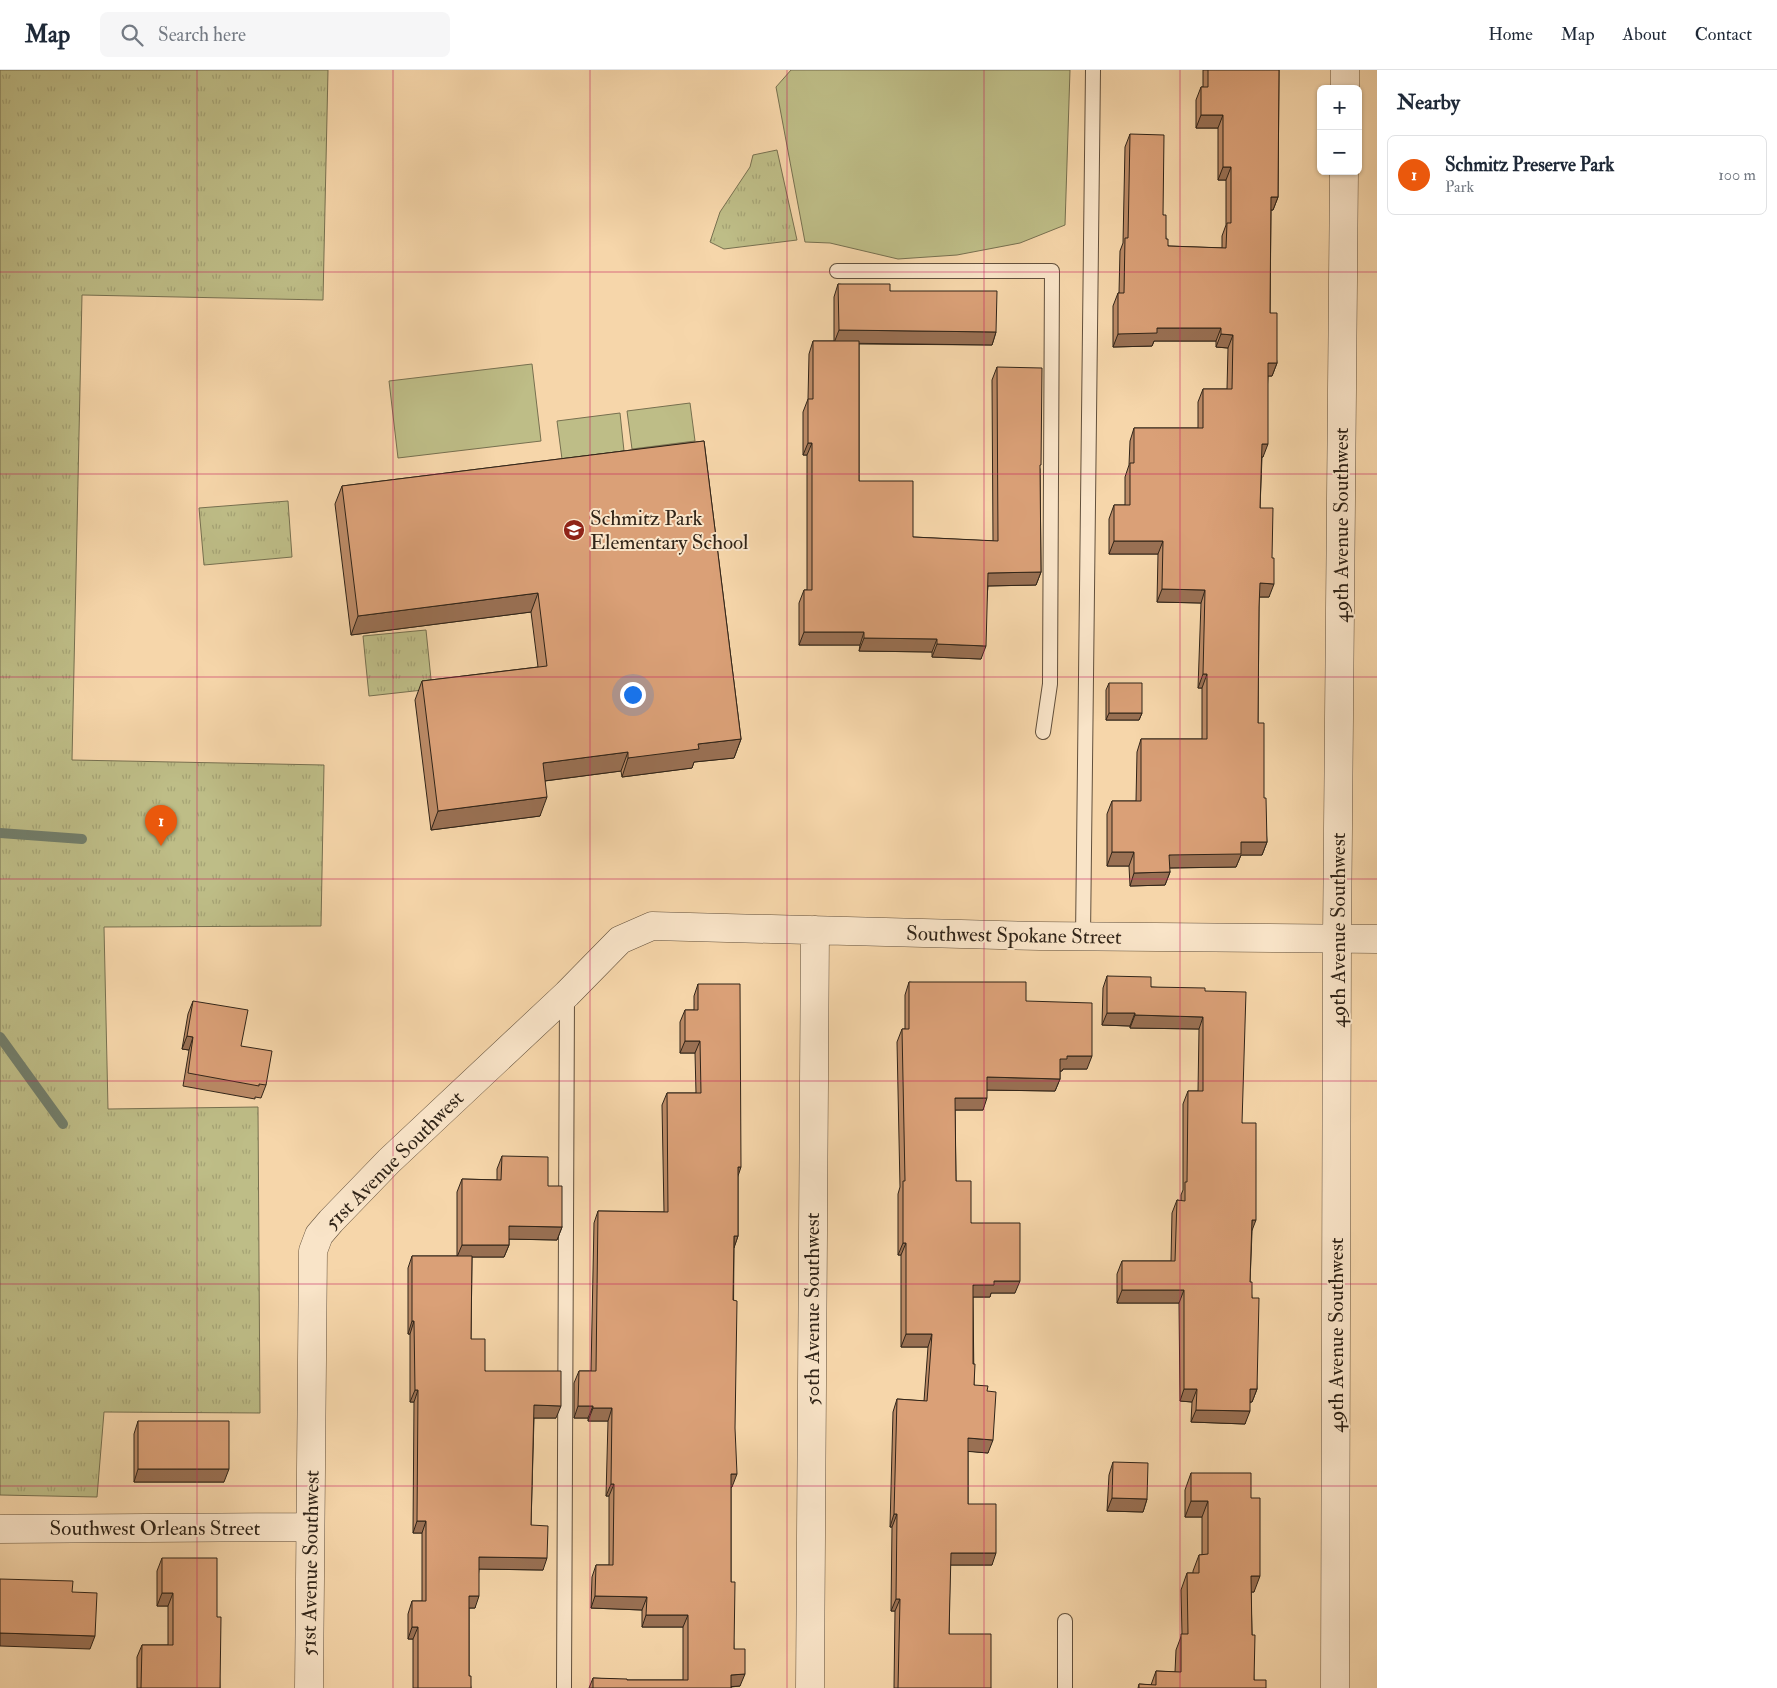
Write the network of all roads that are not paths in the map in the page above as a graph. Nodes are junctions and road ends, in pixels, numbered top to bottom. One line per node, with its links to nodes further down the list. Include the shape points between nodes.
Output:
1 (1093, 70): 9 (lane)
2 (1345, 70): 3 (street)
3 (1344, 85)
4 (1344, 175): 10 (street, 49th Avenue Southwest)
5 (837, 271): 6 (lane, via 1052,271 1050,684)
6 (1043, 732)
7 (652, 926): 8 (street, Southwest Spokane Street); 12 (street, 51st Avenue Southwest, via 620,940)
8 (815, 930): 9 (street, Southwest Spokane Street); 18 (street, 50th Avenue Southwest)
9 (1083, 937): 10 (street, Southwest Spokane Street)
10 (1337, 938): 11 (street, Southwest Spokane Street); 20 (street, 49th Avenue Southwest)
11 (1377, 939)
12 (567, 994): 13 (street, 51st Avenue Southwest, via 389,1161 319,1235 313,1251); 17 (lane)
13 (310, 1527): 14 (street, Southwest Orleans Street); 16 (street, 51st Avenue Southwest)
14 (0, 1529)
15 (1065, 1622): 19 (lane)
16 (308, 1688)
17 (564, 1688)
18 (810, 1688)
19 (1065, 1688)
20 (1334, 1688)

